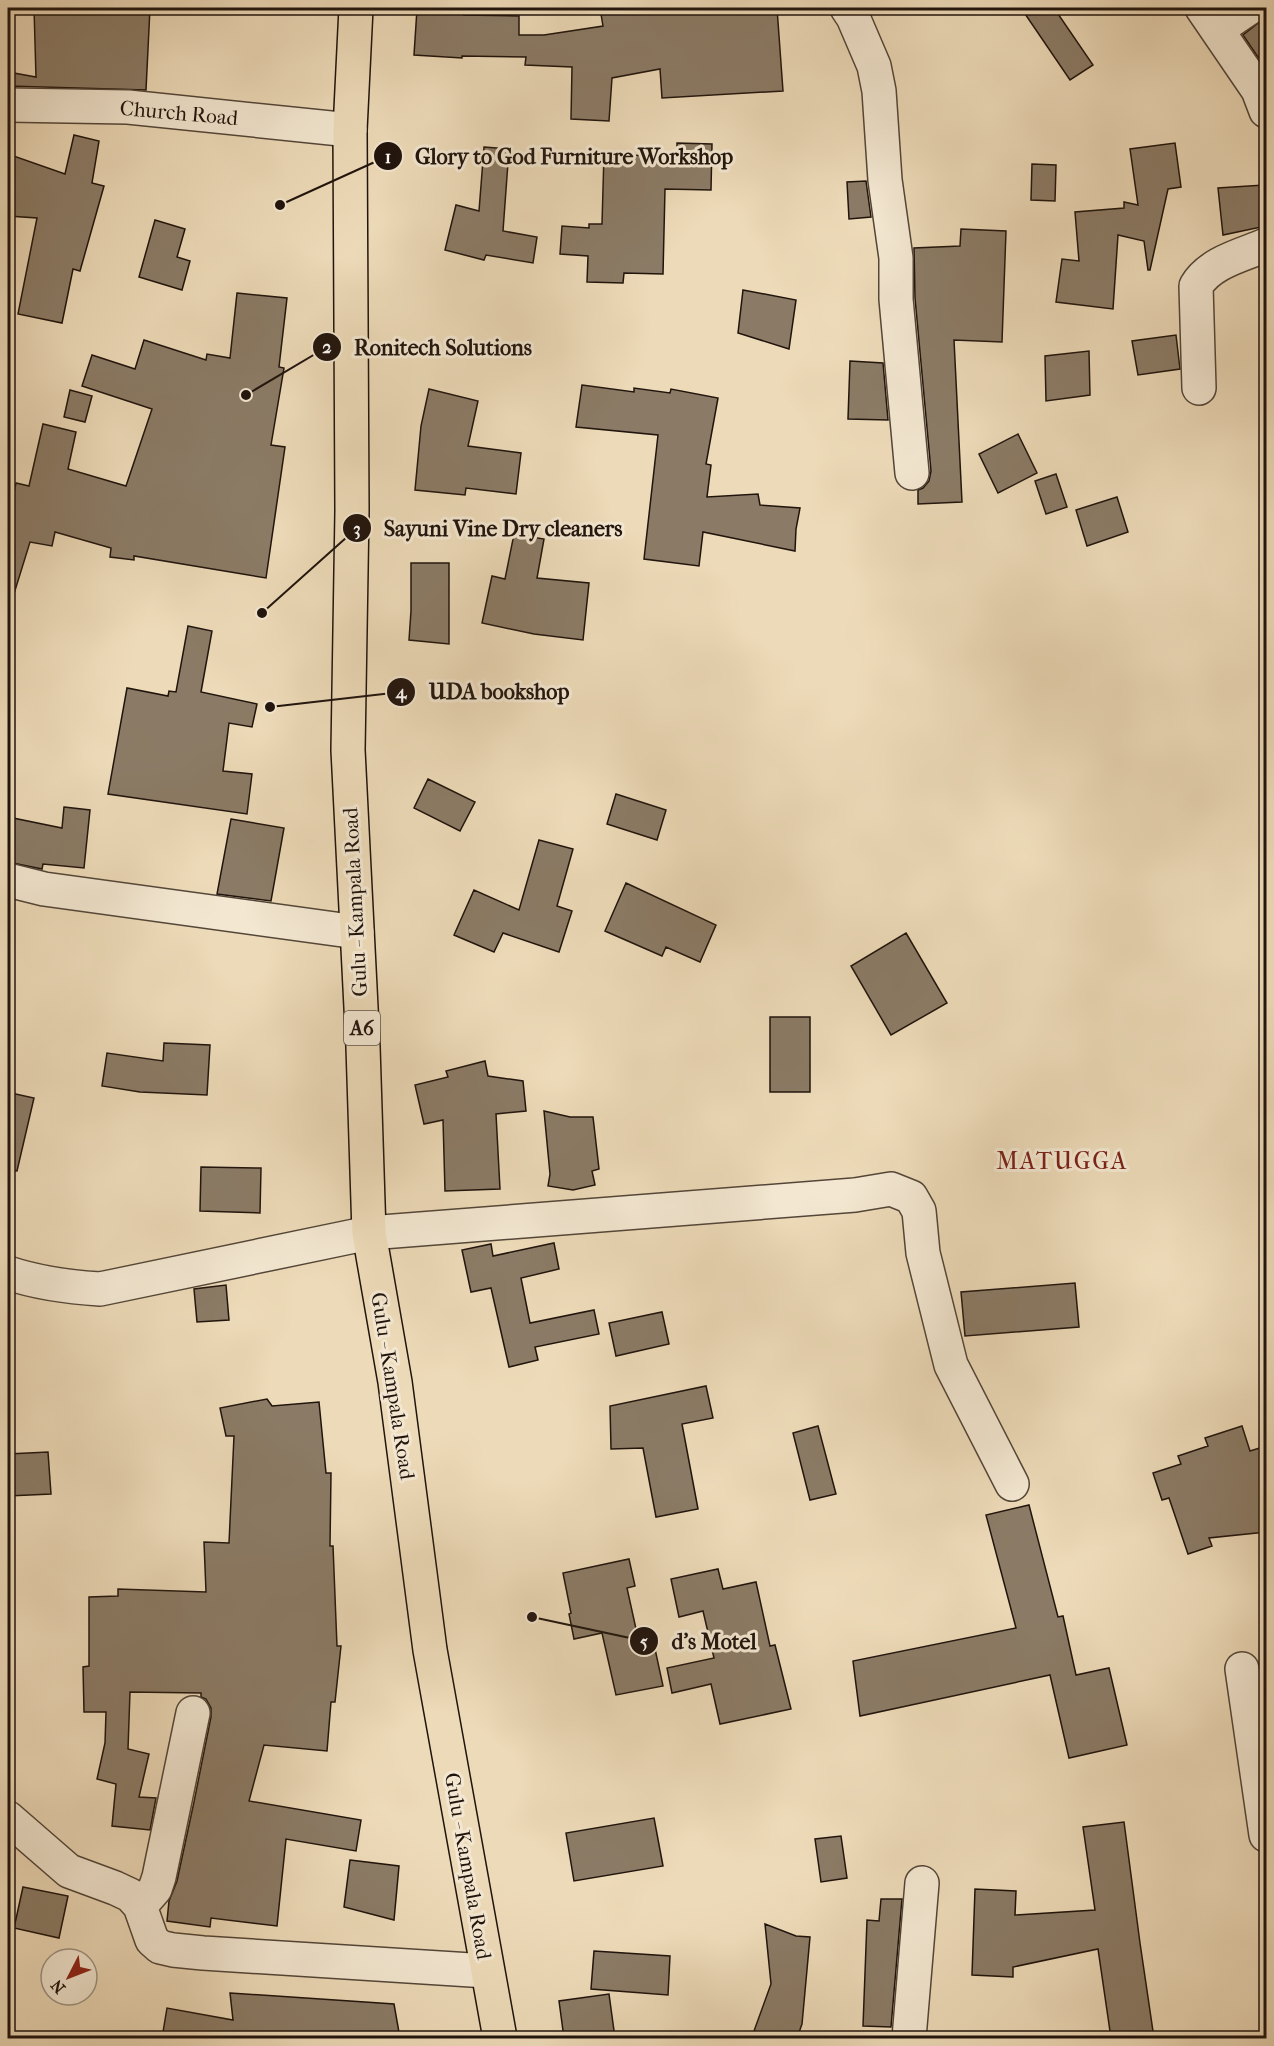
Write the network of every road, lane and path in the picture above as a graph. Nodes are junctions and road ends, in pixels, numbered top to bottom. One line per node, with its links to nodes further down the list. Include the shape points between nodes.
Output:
1 (356, 8): 7 (main road, Gulu - Kampala Road / A6)
2 (847, 8): 10 (street, via 874,66 879,91)
3 (1249, 8): 4 (street)
4 (1210, 18): 6 (street, via 1258,90)
5 (8, 105): 7 (street, Church Road, via 128,107)
6 (1266, 111)
7 (350, 130): 12 (main road, Gulu - Kampala Road / A6, via 352,511 348,750)
8 (1266, 245): 9 (street, via 1214,267 1202,275 1196,286)
9 (1199, 388)
10 (912, 473)
11 (8, 880): 12 (street, via 44,889)
12 (357, 932): 13 (main road, Gulu - Kampala Road / A6)
13 (369, 1233): 14 (street, via 100,1289 64,1287); 15 (street, via 891,1189 911,1197 919,1211 923,1253 951,1365); 22 (main road, Gulu - Kampala Road / A6, via 395,1382 430,1650)
14 (8, 1273)
15 (1012, 1484)
16 (1242, 1669): 19 (street)
17 (193, 1713): 21 (street, via 159,1877 155,1889)
18 (8, 1818): 21 (street, via 69,1871 130,1895)
19 (1266, 1835)
20 (922, 1883): 24 (street)
21 (140, 1906): 22 (street, via 152,1940 159,1947 173,1950)
22 (487, 1971): 23 (main road, Gulu - Kampala Road / A6)
23 (500, 2038)
24 (909, 2038)

